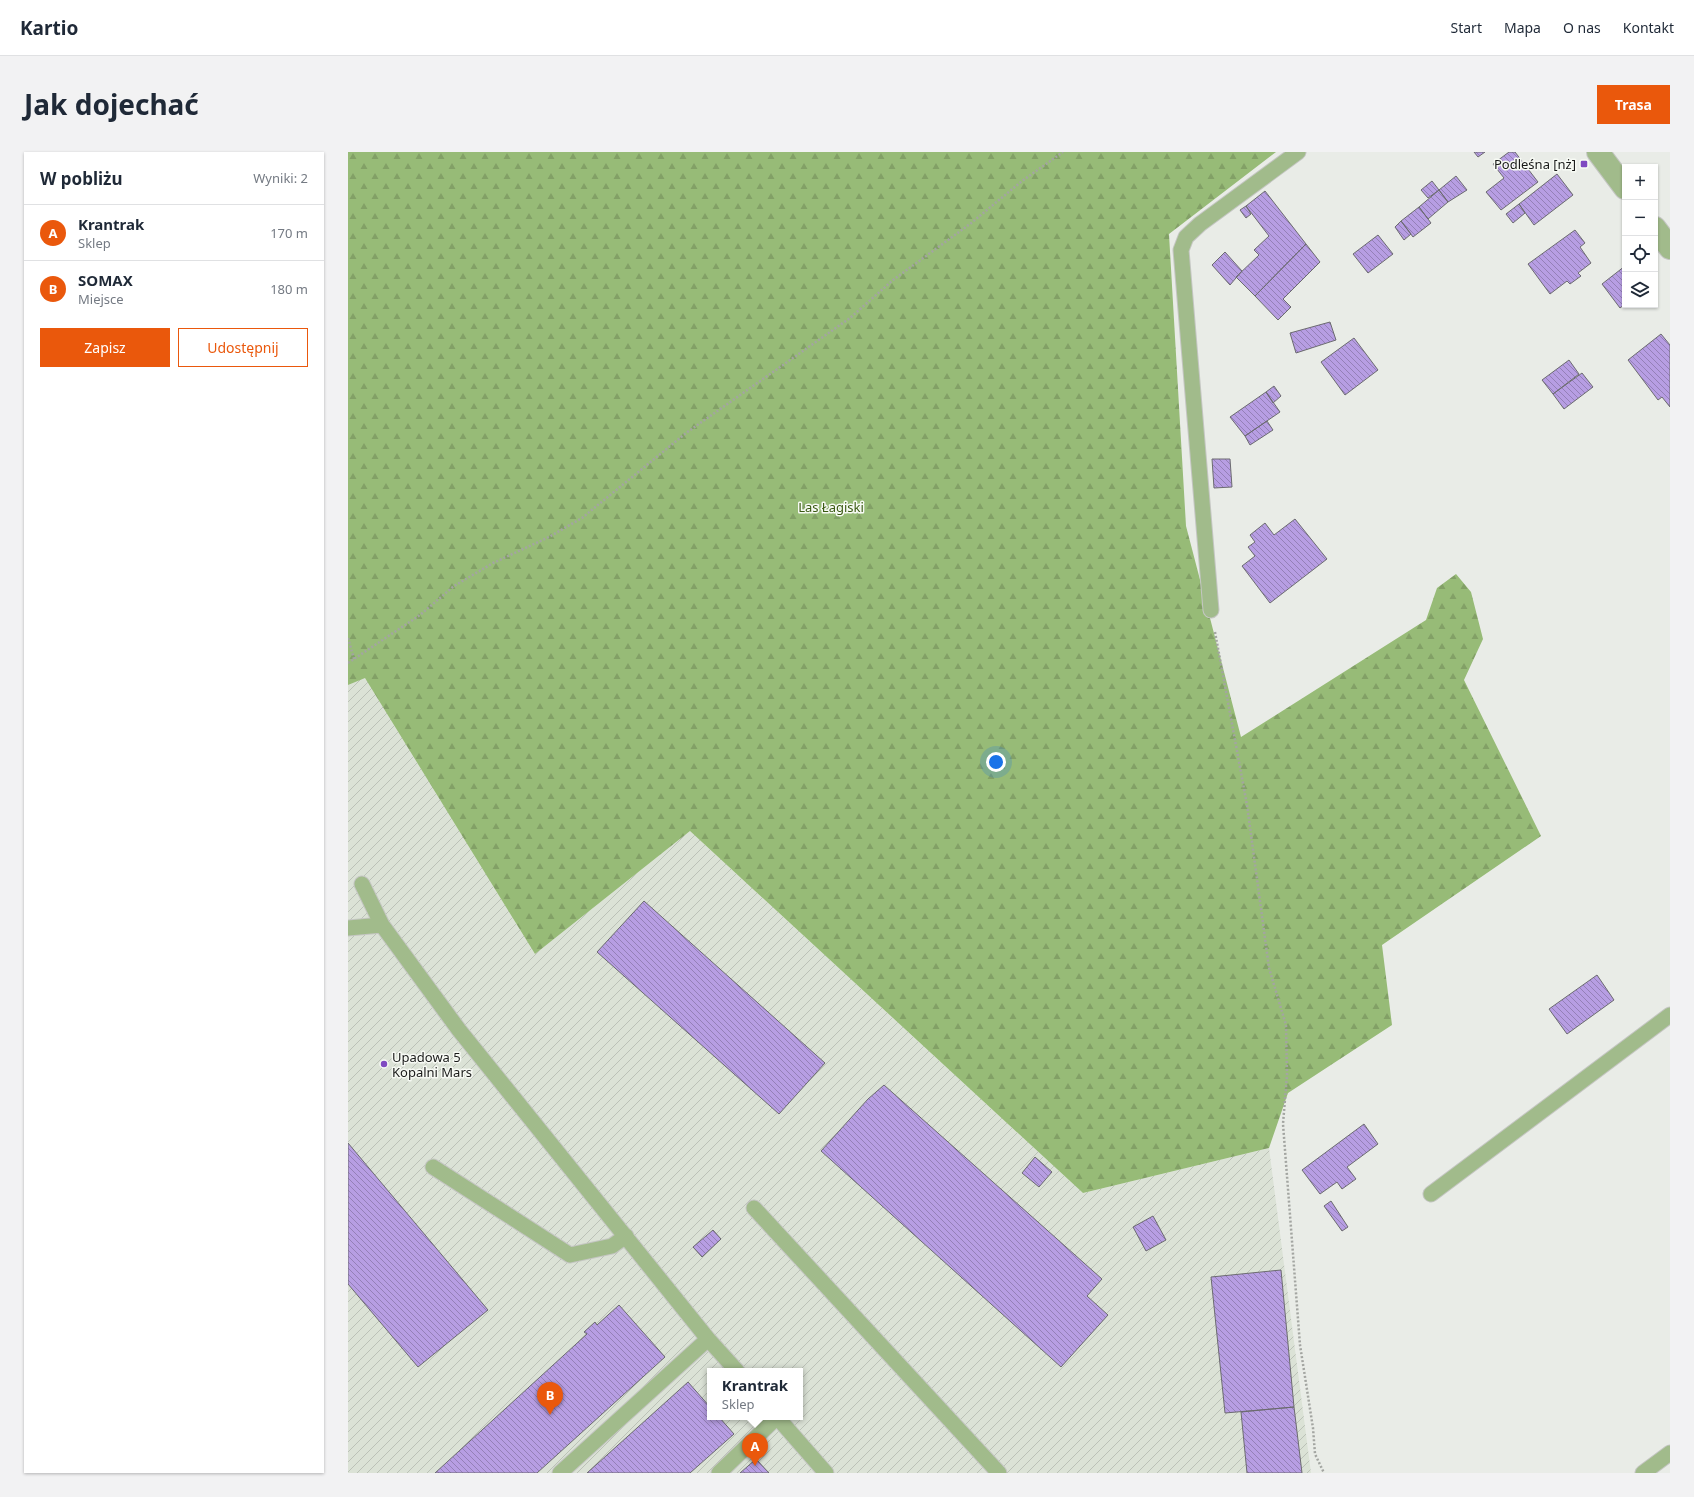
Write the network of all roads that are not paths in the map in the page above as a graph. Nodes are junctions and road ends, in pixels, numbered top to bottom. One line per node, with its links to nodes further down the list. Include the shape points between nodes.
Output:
1 (1298, 152): 6 (lane, via 1200,224 1186,237 1181,250)
2 (1598, 152): 3 (street)
3 (1622, 184)
4 (1658, 232): 5 (street)
5 (1670, 248)
6 (1211, 610)
7 (362, 884): 8 (lane)
8 (382, 925): 9 (lane); 14 (lane, via 460,1030)
9 (348, 928)
10 (1670, 1015): 12 (lane)
11 (433, 1167): 14 (lane, via 570,1255 612,1246)
12 (1431, 1194)
13 (754, 1208): 23 (lane)
14 (626, 1236): 15 (lane)
15 (708, 1338): 16 (lane); 20 (lane)
16 (734, 1368)
17 (775, 1420): 21 (lane)
18 (781, 1420): 22 (lane)
19 (1670, 1453): 24 (lane)
20 (560, 1473)
21 (719, 1473)
22 (826, 1473)
23 (999, 1473)
24 (1643, 1473)

